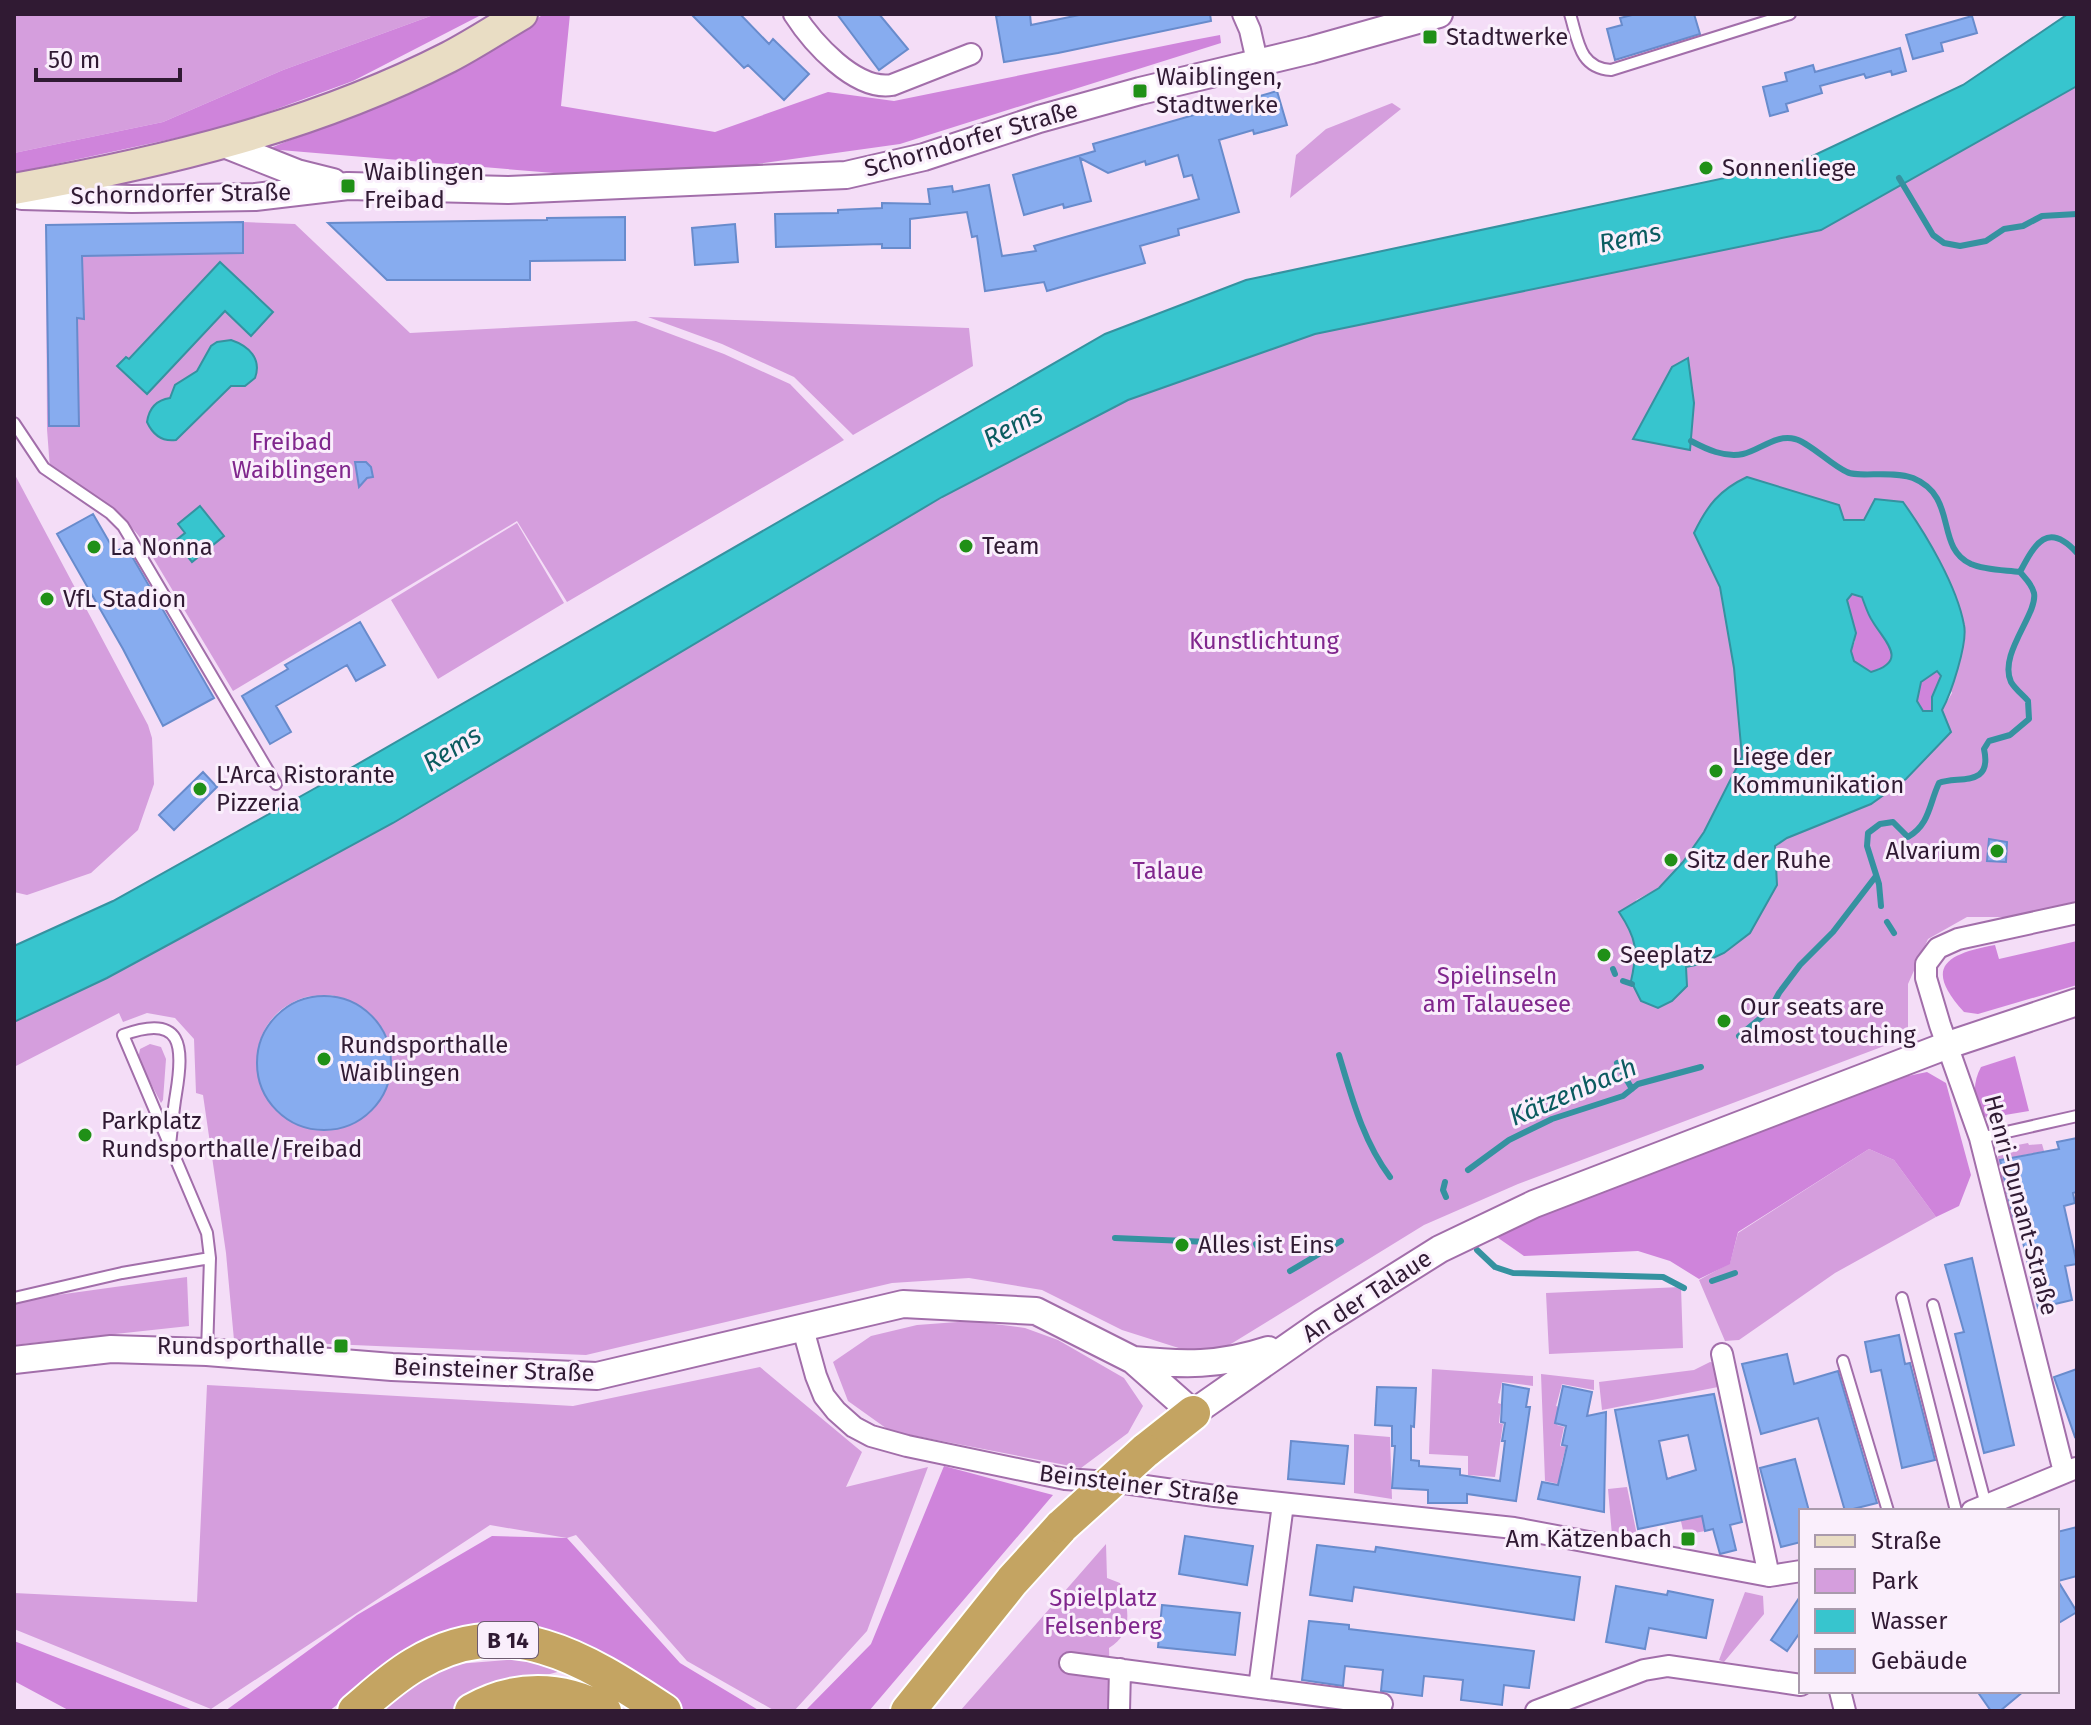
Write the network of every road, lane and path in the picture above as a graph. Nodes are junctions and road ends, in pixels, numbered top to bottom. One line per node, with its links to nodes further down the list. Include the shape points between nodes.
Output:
1 (522, 14): 9 (main road, via 449,57 332,108)
2 (794, 14): 7 (street, via 843,68 880,87)
3 (1243, 14): 8 (street)
4 (1439, 14): 8 (street, Schorndorfer Straße)
5 (1570, 14): 6 (lane, via 1582,56 1599,69 1611,70)
6 (1790, 14)
7 (971, 54)
8 (1257, 61): 10 (street, Schorndorfer Straße, via 846,175 508,190)
9 (224, 144): 10 (street, Schorndorfer Straße, via 297,173); 11 (main road, Schorndorfer Straße)
10 (348, 186): 12 (street, Schorndorfer Straße, via 255,197)
11 (14, 189)
12 (14, 195)
13 (14, 423): 14 (lane, via 44,468 123,526)
14 (276, 784)
15 (2077, 913): 17 (street, via 1958,939 1933,953 1926,978)
16 (2077, 1002): 17 (street, An der Talaue)
17 (1948, 1045): 19 (street, Henri-Dunant-Straße); 26 (street, An der Talaue, via 1534,1204 1440,1249)
18 (2077, 1116): 19 (lane)
19 (1980, 1138): 33 (street, Henri-Dunant-Straße)
20 (170, 1145): 20 (lane, via 180,1050 171,1033 142,1028 123,1035); 21 (lane, via 207,1233)
21 (210, 1258): 22 (lane); 27 (lane)
22 (14, 1298)
23 (1902, 1298): 37 (lane)
24 (1933, 1305): 35 (lane)
25 (803, 1329): 27 (street, Beinsteiner Straße, via 597,1376); 30 (street, via 903,1304 1036,1311); 34 (street, Beinsteiner Straße, via 824,1396 854,1427 871,1436 1065,1479)
26 (1296, 1342): 30 (street, via 1237,1360 1188,1365); 32 (street, An der Talaue)
27 (207, 1352): 29 (street, Beinsteiner Straße, via 111,1349)
28 (1722, 1354): 39 (street)
29 (14, 1360)
30 (1133, 1360): 32 (street)
31 (1843, 1361): 36 (lane)
32 (1193, 1413): 45 (highway, bridge, via 1062,1526)
33 (2070, 1470): 35 (street)
34 (1283, 1504): 39 (street, Beinsteiner Straße, via 1514,1528); 43 (street)
35 (1979, 1508)
36 (1887, 1509)
37 (1955, 1509)
38 (1799, 1571): 39 (street, Beinsteiner Straße)
39 (1769, 1576)
40 (1070, 1663): 41 (street)
41 (1120, 1669): 43 (street); 50 (street)
42 (1799, 1685): 51 (street, via 1668,1666)
43 (1259, 1688): 44 (street)
44 (1382, 1704)
45 (909, 1709)
46 (355, 1711): 49 (highway, B 14, via 440,1651 491,1640 551,1647)
47 (472, 1711): 48 (highway, B 14, via 512,1694 538,1692 564,1695)
48 (604, 1711)
49 (664, 1711)
50 (1119, 1711)
51 (1536, 1711)

